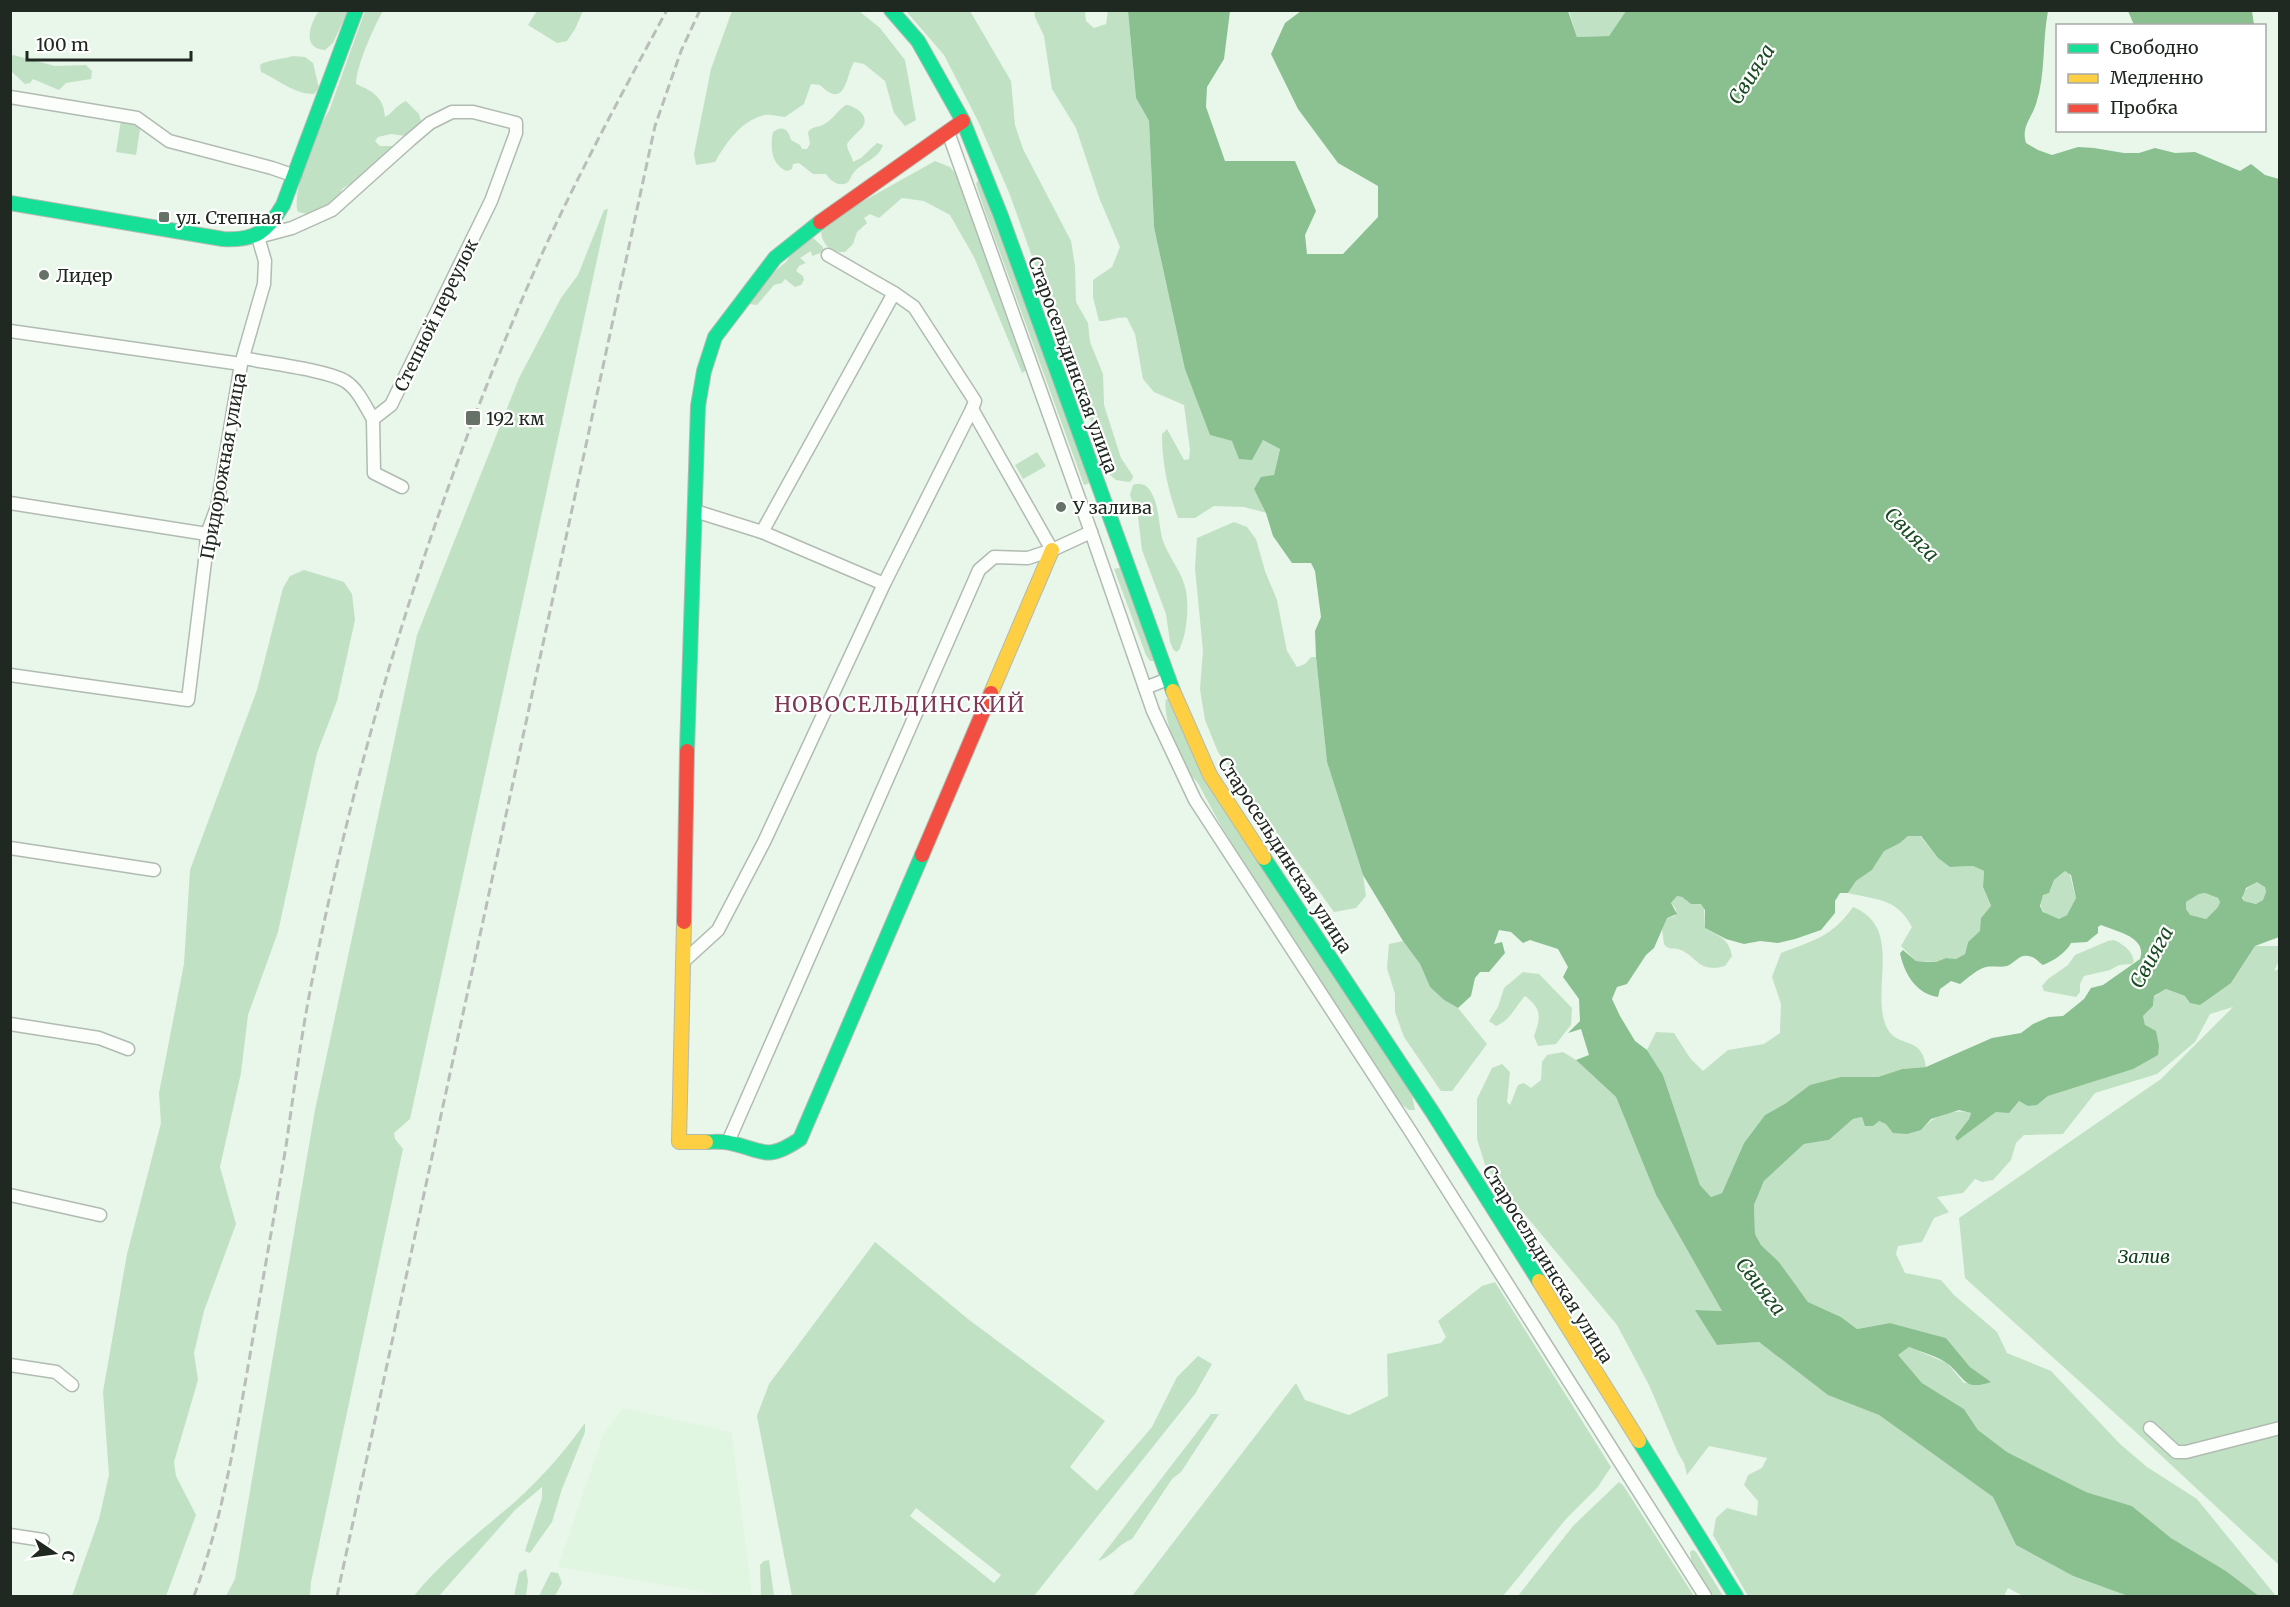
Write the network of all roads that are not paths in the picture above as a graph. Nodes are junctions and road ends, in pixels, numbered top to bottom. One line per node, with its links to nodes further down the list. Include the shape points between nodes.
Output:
1 (356, 10): 6 (street)
2 (891, 10): 4 (street, Старосельдинская улица, via 918,41)
3 (10, 97): 6 (street, via 137,118 169,141)
4 (963, 121): 5 (street); 24 (street, Старосельдинская улица)
5 (948, 132): 17 (street, via 775,258 715,336 698,406); 19 (street)
6 (295, 176): 8 (street, via 273,223)
7 (10, 203): 8 (street, via 223,239)
8 (258, 237): 12 (street, Придорожная улица, via 266,261 264,284); 14 (street, Степной переулок, via 292,228 332,210 430,123 452,112 473,112 516,123 516,133 477,231 391,405)
9 (828, 255): 10 (street)
10 (894, 293): 13 (street, via 914,307 975,401); 18 (street)
11 (10, 331): 12 (street)
12 (242, 361): 14 (street, via 331,375 358,393); 20 (street, Придорожная улица, via 217,507)
13 (972, 409): 21 (street); 22 (street)
14 (373, 419): 15 (street, via 374,473)
15 (402, 487)
16 (10, 503): 20 (street)
17 (694, 511): 18 (street); 28 (street)
18 (762, 532): 22 (street)
19 (1091, 532): 21 (street); 25 (street)
20 (207, 534): 23 (street, Придорожная улица, via 188,700)
21 (1052, 550): 31 (street, via 1028,558 994,557 979,570); 31 (street, via 800,1139 784,1150 764,1154)
22 (884, 584): 28 (street, via 723,921)
23 (10, 675)
24 (1168, 679): 25 (street); 41 (street, Старосельдинская улица, via 1210,775 1232,811 1433,1113)
25 (1145, 688): 40 (street, via 1195,800)
26 (10, 848): 27 (street)
27 (154, 870)
28 (684, 961): 31 (street, via 679,1142)
29 (10, 1024): 30 (street, via 99,1038)
30 (128, 1049)
31 (728, 1142)
32 (10, 1195): 33 (street)
33 (100, 1215)
34 (10, 1365): 35 (street, via 56,1372)
35 (72, 1385)
36 (2150, 1428): 37 (street, via 2176,1452 2186,1452)
37 (2280, 1428)
38 (10, 1535): 39 (street)
39 (43, 1540)
40 (1705, 1596)
41 (1736, 1596)

